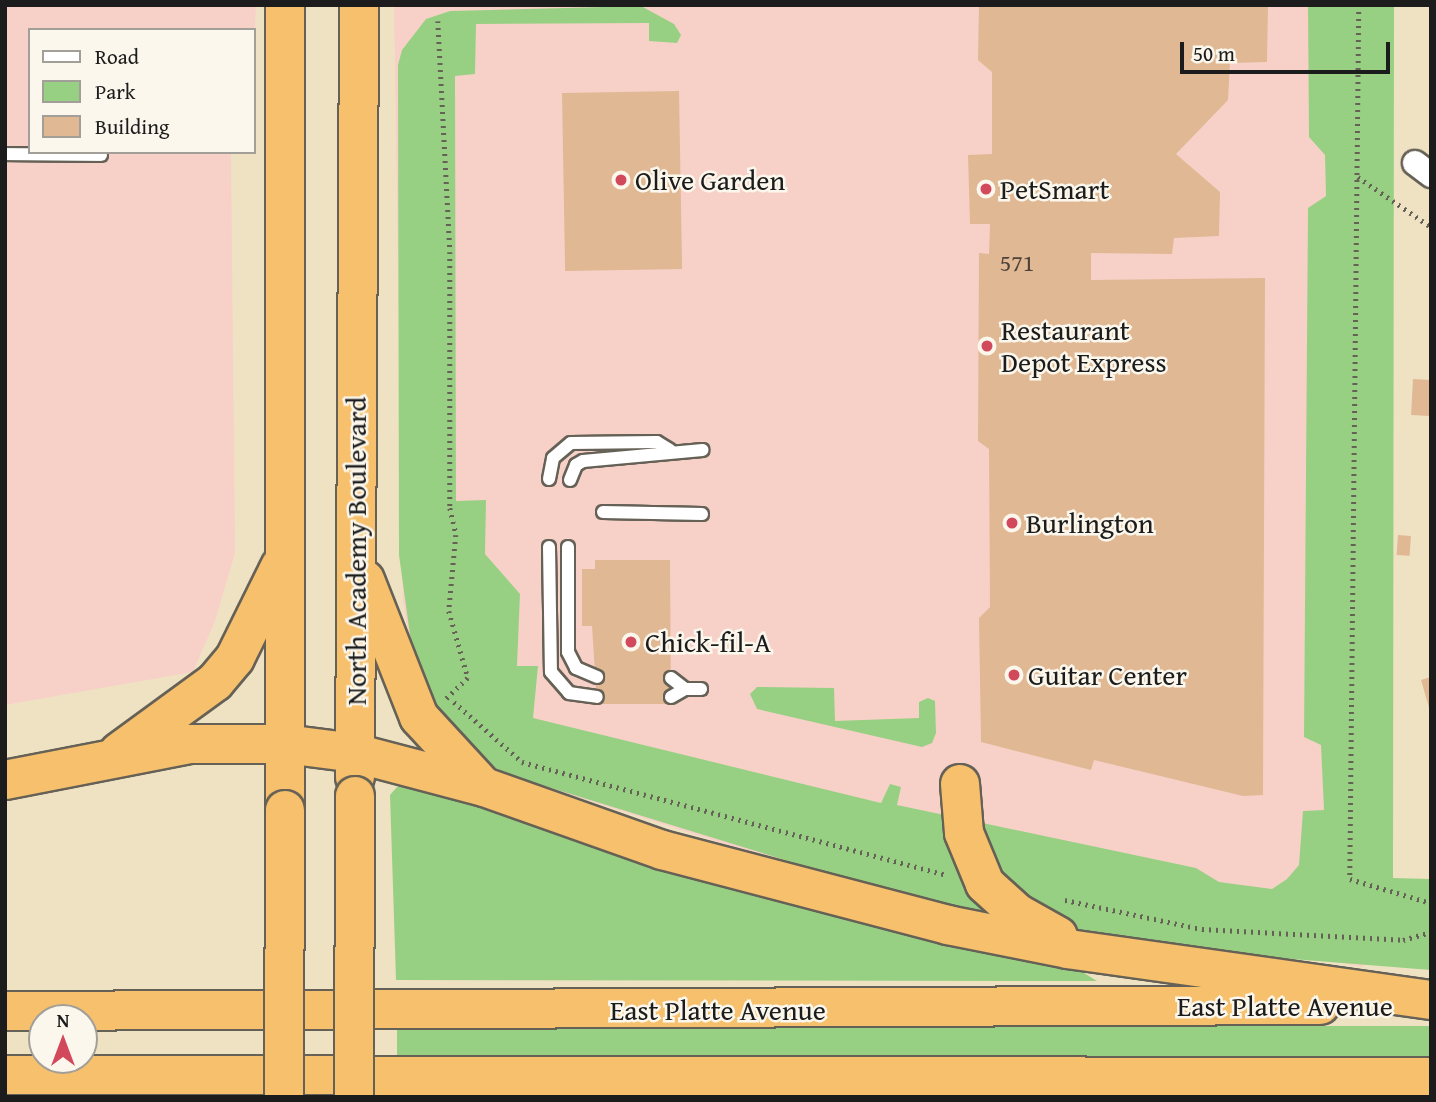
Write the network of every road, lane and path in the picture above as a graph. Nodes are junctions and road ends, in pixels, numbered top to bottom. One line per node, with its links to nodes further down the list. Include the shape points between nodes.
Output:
1 (285, 5): 17 (highway)
2 (359, 5): 18 (highway, North Academy Boulevard)
3 (1359, 5): 7 (path)
4 (438, 21): 25 (path, via 450,252 450,509 456,535 449,611 468,678)
5 (5, 154): 6 (lane)
6 (101, 155)
7 (1357, 176): 8 (path); 35 (path, via 1350,880)
8 (1431, 227)
9 (670, 450): 10 (lane); 11 (lane, via 657,442 571,443 553,458); 12 (lane, via 658,456 583,461 576,465)
10 (702, 450)
11 (549, 479)
12 (570, 480)
13 (603, 512): 14 (lane)
14 (702, 514)
15 (568, 547): 19 (lane, via 568,652 579,671)
16 (549, 548): 23 (lane, via 551,672 569,693)
17 (285, 555): 27 (highway); 29 (highway, via 249,633 215,682)
18 (356, 558): 28 (highway, North Academy Boulevard); 32 (highway, via 419,716)
19 (597, 677)
20 (671, 677): 21 (lane)
21 (685, 689): 22 (lane); 24 (lane)
22 (701, 689)
23 (597, 696)
24 (671, 696)
25 (449, 698): 26 (path); 33 (path, via 522,762)
26 (436, 706)
27 (285, 744): 28 (highway); 29 (highway, via 190,744); 42 (highway, bridge)
28 (355, 753): 32 (highway); 43 (highway, North Academy Boulevard, bridge)
29 (112, 757): 30 (highway)
30 (5, 780)
31 (960, 784): 33 (highway, via 964,833)
32 (484, 787): 37 (highway, via 662,850 806,890 948,925)
33 (985, 884): 37 (highway, via 993,896 1045,931)
34 (1053, 898): 36 (path, via 1202,929 1403,940)
35 (1431, 903)
36 (1431, 932)
37 (1103, 954): 38 (highway)
38 (1431, 1002): 39 (highway, East Platte Avenue)
39 (5, 1011)
40 (5, 1075): 41 (highway)
41 (1426, 1077): 44 (highway)
42 (284, 1097)
43 (354, 1097)
44 (1308, 1097)

